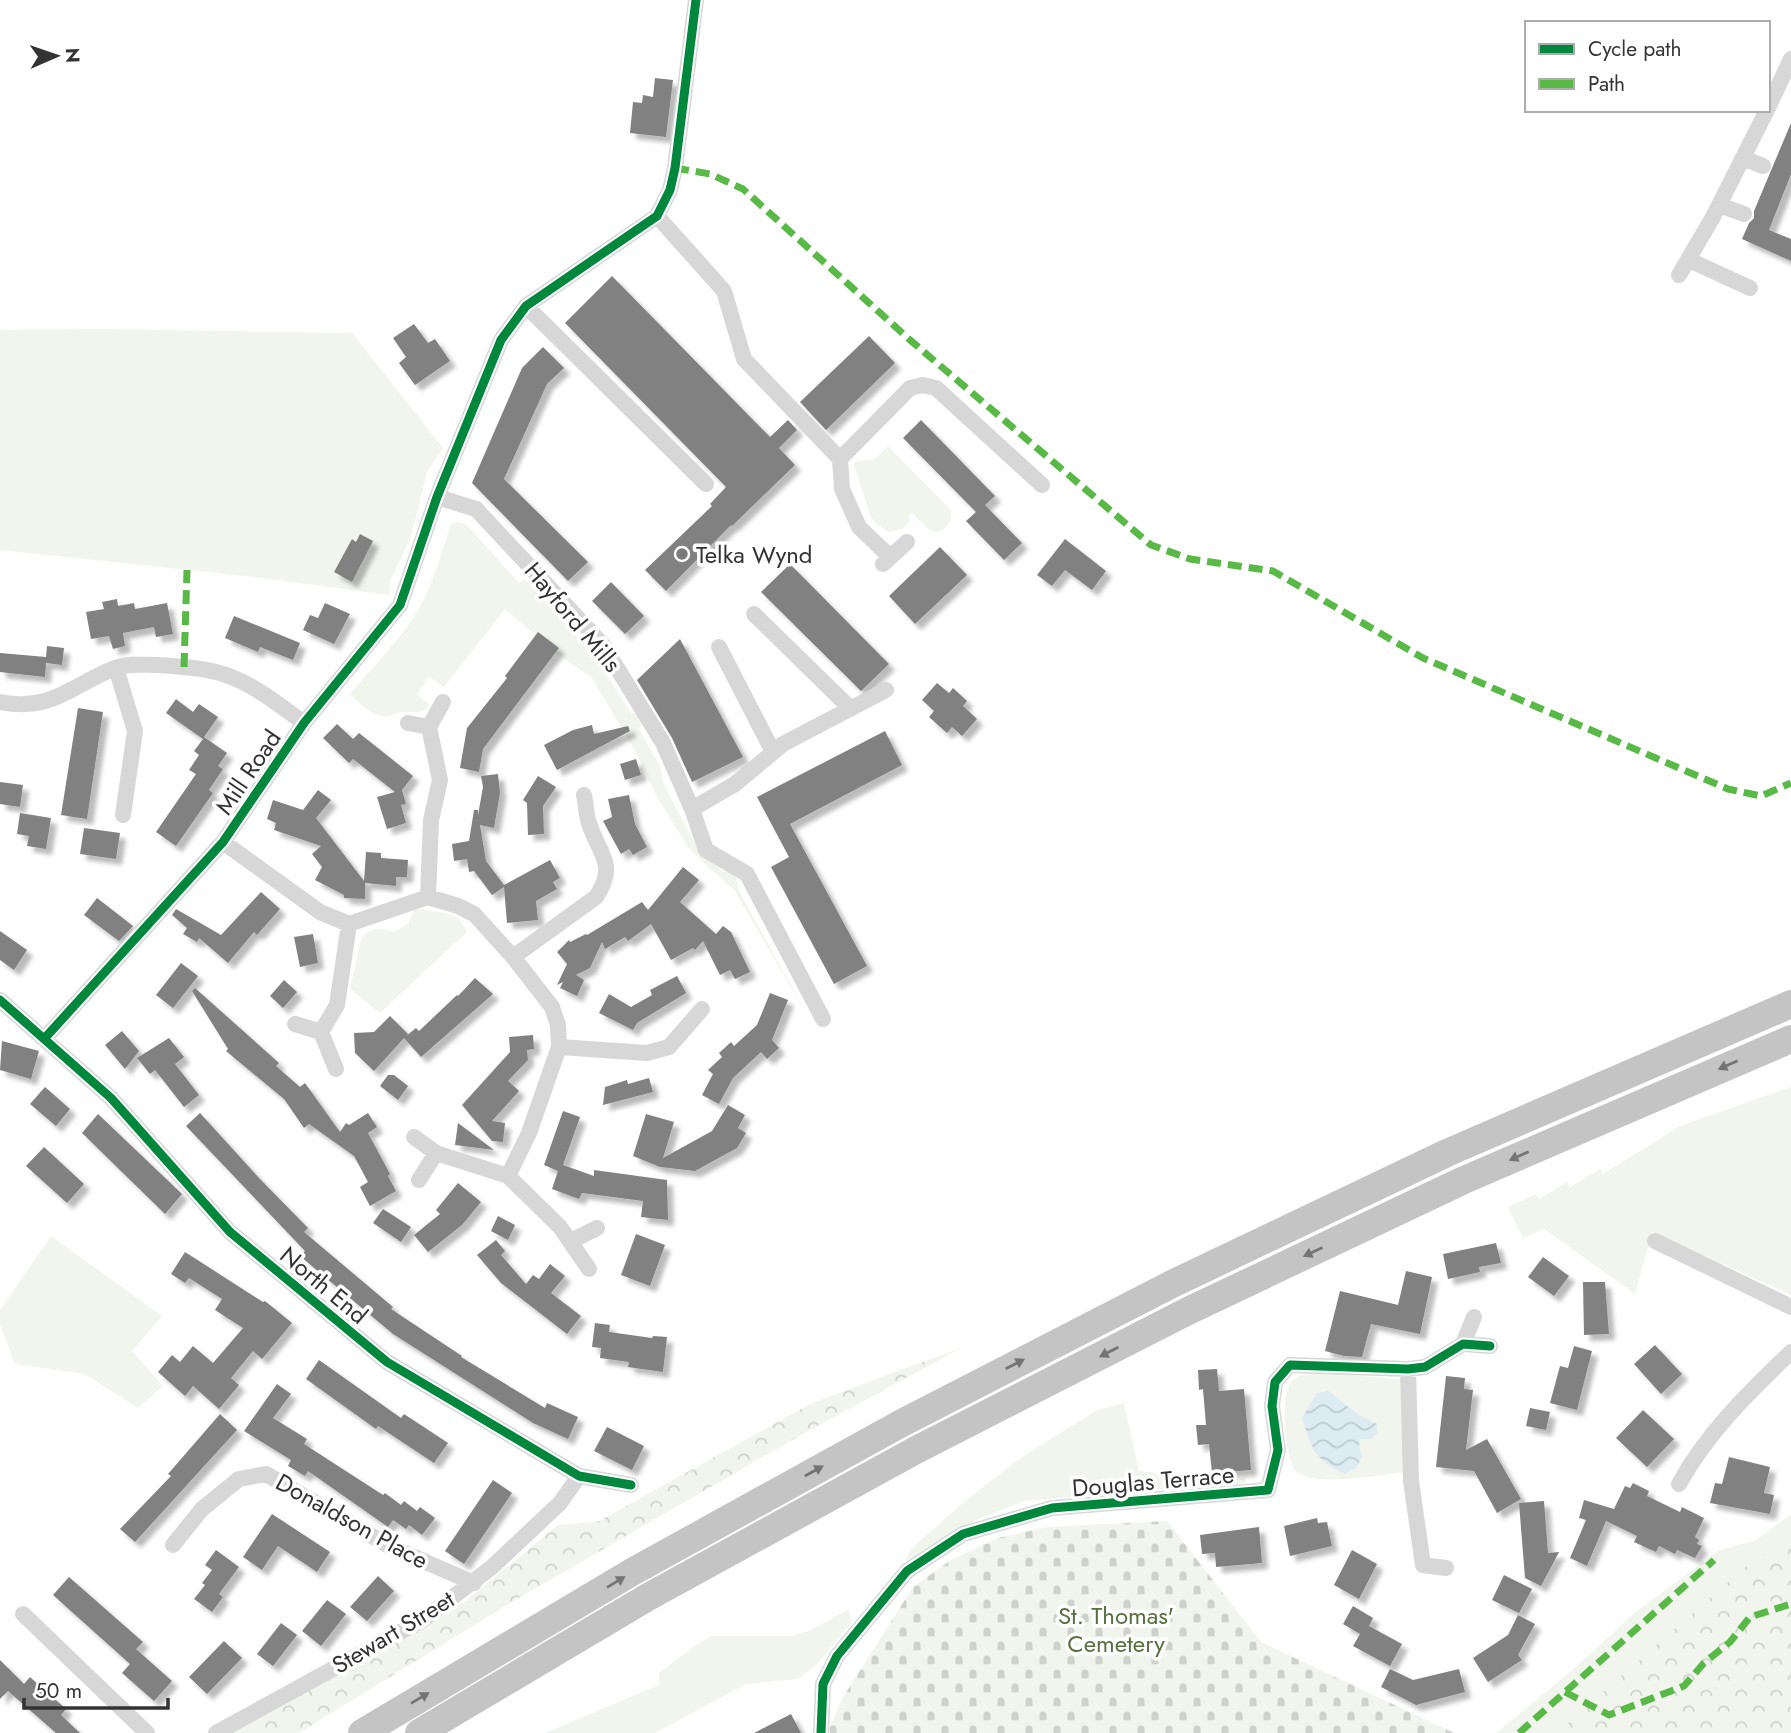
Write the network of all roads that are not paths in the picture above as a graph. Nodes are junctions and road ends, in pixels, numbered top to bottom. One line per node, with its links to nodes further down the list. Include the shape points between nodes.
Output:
1 (696, 0): 10 (street, via 675,168)
2 (1791, 59): 3 (street)
3 (1786, 83): 4 (street)
4 (1770, 106)
5 (1766, 112): 6 (street)
6 (1743, 158): 7 (street); 8 (street)
7 (1763, 166)
8 (1719, 205): 9 (street); 11 (street)
9 (1744, 214)
10 (657, 216): 14 (street, Mill Road); 15 (street, via 724,291 744,359)
11 (1689, 260): 12 (street); 13 (street)
12 (1679, 275)
13 (1750, 288)
14 (526, 306): 16 (street); 18 (street, Mill Road, via 501,340)
15 (840, 459): 17 (street, via 910,388 923,385 936,388); 19 (street, via 842,489 859,527 887,560)
16 (706, 484)
17 (1042, 485)
18 (437, 497): 27 (street, Mill Road, via 400,605); 32 (street, Hayford Mills, via 476,509 603,645 663,743)
19 (907, 542)
20 (754, 614): 26 (street)
21 (719, 647): 30 (street)
22 (116, 668): 24 (street, via 55,700 19,706); 27 (street, via 130,664 217,672 269,698); 33 (street, via 135,731)
23 (886, 690): 26 (street)
24 (0, 702)
25 (443, 702): 29 (street)
26 (851, 709): 30 (street)
27 (304, 723): 34 (street, Mill Road)
28 (408, 723): 29 (street)
29 (429, 727): 35 (street, via 440,780 430,820)
30 (774, 752): 32 (street)
31 (584, 795): 37 (street, via 588,821 608,870 604,885 596,897)
32 (692, 809): 41 (street, Hayford Mills, via 706,850 747,874)
33 (123, 815)
34 (223, 842): 36 (street, via 320,912); 44 (street, Mill Road)
35 (428, 897): 36 (street); 37 (street, via 474,914)
36 (349, 924): 43 (street, via 337,1005)
37 (513, 957): 46 (street, via 552,1007)
38 (0, 1000): 44 (street, North End)
39 (1791, 1004): 71 (highway, one-way to 39, via 632,1572 900,1424 1160,1290 1449,1152)
40 (702, 1009): 46 (street, via 669,1047 647,1054)
41 (823, 1019)
42 (295, 1024): 43 (street)
43 (321, 1032): 47 (street)
44 (44, 1039): 62 (street, North End, via 111,1098 230,1232 387,1362)
45 (1791, 1039): 72 (highway, one-way to 72, via 1464,1180 1188,1311 892,1463 648,1597)
46 (559, 1047): 50 (street)
47 (336, 1069)
48 (414, 1137): 49 (street)
49 (436, 1153): 50 (street); 51 (street)
50 (508, 1177): 53 (street)
51 (419, 1180)
52 (597, 1227): 53 (street)
53 (571, 1241): 55 (street)
54 (1655, 1241): 56 (street)
55 (589, 1269)
56 (1791, 1307)
57 (1474, 1317): 58 (street)
58 (1463, 1344): 59 (street); 61 (street, Douglas Terrace, via 1425,1367)
59 (1490, 1346)
60 (1791, 1352): 63 (street, via 1710,1436)
61 (1408, 1369): 66 (street, via 1411,1481 1423,1565); 73 (street, Douglas Terrace, via 1290,1365 1275,1382 1272,1406 1278,1450 1268,1490 1052,1508 963,1534 907,1571 837,1656 823,1684)
62 (579, 1476): 64 (street, North End); 67 (street, Stewart Street, via 560,1503)
63 (1679, 1484)
64 (631, 1485)
65 (173, 1545): 67 (street, Donaldson Place, via 202,1509 239,1479 266,1474 389,1546)
66 (1446, 1568)
67 (474, 1583): 70 (street, Stewart Street, via 424,1619)
68 (23, 1614): 69 (street)
69 (147, 1733)
70 (216, 1733)
71 (362, 1733)
72 (419, 1733)
73 (821, 1733)

